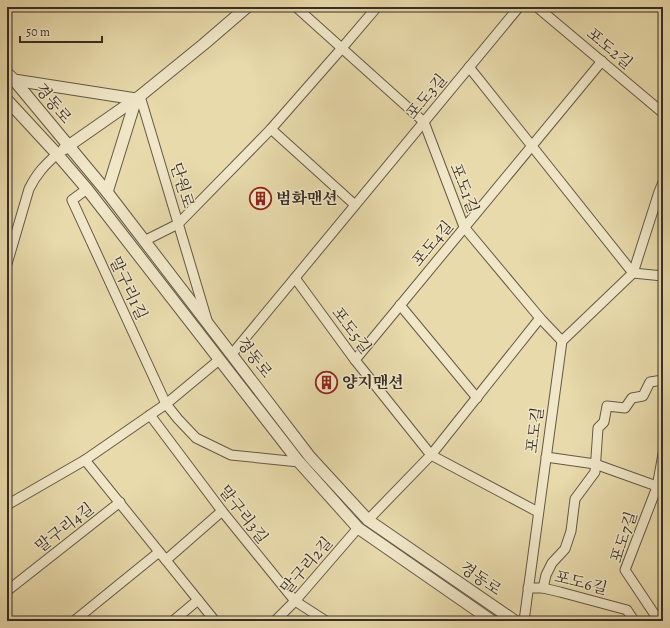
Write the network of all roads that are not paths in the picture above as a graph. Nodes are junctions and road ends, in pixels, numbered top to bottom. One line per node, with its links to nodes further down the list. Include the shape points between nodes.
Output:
1 (247, 7): 10 (street)
2 (296, 7): 6 (street, 포도1길)
3 (377, 7): 6 (street)
4 (519, 7): 8 (street, 포도3길)
5 (537, 7): 7 (street, 포도2길)
6 (342, 48): 13 (street, 포도1길); 14 (street)
7 (602, 61): 12 (street, 포도2길); 16 (street, 포도4길)
8 (469, 67): 13 (street, 포도3길); 16 (street)
9 (10, 76): 10 (street); 15 (street, 경동로)
10 (138, 97): 15 (street); 20 (street); 22 (street, 단원로)
11 (7, 100): 17 (street, 경동로)
12 (663, 113)
13 (424, 122): 21 (street, 포도3길); 23 (street, 포도1길)
14 (271, 129): 21 (street); 22 (street, 단원로)
15 (69, 145): 17 (street); 20 (street, 경동로)
16 (532, 145): 23 (street, 포도4길); 26 (street)
17 (57, 154): 19 (street, 경동로); 25 (street, via 34,178)
18 (663, 182): 26 (street)
19 (87, 189): 34 (street, 경동로); 38 (street, 말구리1길, via 72,200)
20 (107, 192): 24 (street, 경동로)
21 (355, 205): 28 (street, 포도3길)
22 (178, 224): 24 (street); 31 (street)
23 (464, 227): 29 (street, 포도4길); 30 (street, 포도1길)
24 (144, 241): 31 (street, 경동로)
25 (7, 264)
26 (634, 274): 27 (street); 32 (street)
27 (663, 276)
28 (295, 278): 33 (street, 포도3길); 35 (street, 포도5길)
29 (400, 305): 35 (street, 포도4길); 37 (street)
30 (540, 318): 32 (street, 포도1길); 37 (street)
31 (208, 323): 33 (street, 경동로)
32 (562, 340): 42 (street, 포도길)
33 (232, 354): 51 (street, 경동로, via 310,457)
34 (219, 360): 38 (street); 44 (street, 경동로)
35 (355, 360): 41 (street, 포도5길)
36 (663, 380): 45 (street, 포도6길, via 650,382 643,396 632,398 625,408 607,406 604,422 598,428)
37 (477, 398): 41 (street)
38 (166, 404): 39 (street); 44 (street, 말구리1길, via 196,438 231,455)
39 (150, 415): 43 (street); 49 (street, 말구리3길)
40 (663, 454): 46 (street, 포도7길)
41 (431, 455): 50 (street, 포도5길); 51 (street)
42 (546, 457): 45 (street); 50 (street, 포도길)
43 (85, 460): 47 (street); 48 (street)
44 (299, 462): 52 (street, 경동로)
45 (595, 464): 46 (street); 56 (street, 포도6길, via 595,472 575,499 571,531 565,549 552,563)
46 (660, 488): 69 (street, 포도7길, via 625,570)
47 (120, 502): 53 (street); 57 (street, 말구리4길)
48 (7, 505)
49 (222, 511): 54 (street); 59 (street, 말구리3길)
50 (538, 512): 55 (street, 포도길)
51 (368, 520): 66 (street, 경동로)
52 (358, 528): 59 (street, 말구리2길); 65 (street, 경동로)
53 (159, 552): 54 (street); 61 (street)
54 (166, 560): 58 (street)
55 (528, 588): 56 (street); 67 (street, 포도길)
56 (543, 588): 68 (street, 포도6길, via 627,610)
57 (7, 591)
58 (198, 600): 62 (street); 63 (street)
59 (295, 601): 60 (street, 말구리3길); 64 (street, 말구리2길)
60 (323, 620)
61 (74, 621)
62 (173, 621)
63 (215, 621)
64 (275, 621)
65 (492, 621)
66 (515, 621)
67 (524, 621)
68 (634, 621)
69 (659, 621)

